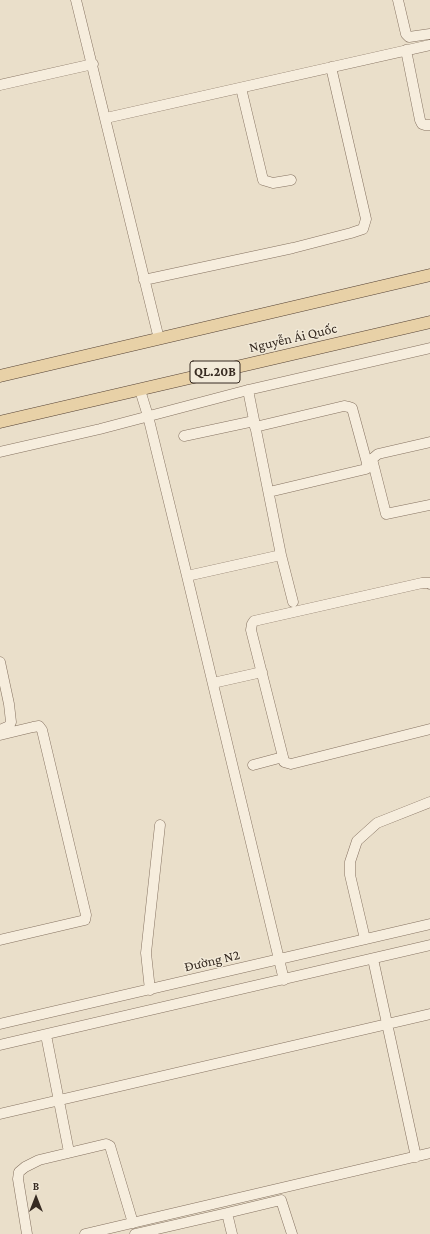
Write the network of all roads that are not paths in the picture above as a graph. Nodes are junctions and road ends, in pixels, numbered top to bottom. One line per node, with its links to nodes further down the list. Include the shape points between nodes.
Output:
1 (76, 0): 6 (street)
2 (398, 0): 3 (street, via 406,34 409,37)
3 (430, 34)
4 (430, 44): 5 (street)
5 (406, 50): 7 (street); 11 (street, via 420,120 422,124)
6 (93, 64): 8 (street); 10 (street)
7 (331, 67): 9 (street); 14 (street, via 366,219 363,228 360,231 293,248)
8 (0, 85)
9 (240, 88): 10 (street); 12 (street, via 263,180 273,183)
10 (106, 118): 14 (street)
11 (430, 125)
12 (291, 180)
13 (430, 275): 16 (main road)
14 (144, 280): 16 (street)
15 (430, 322): 19 (main road, Nguyễn Ái Quốc / QL.20B)
16 (158, 339): 18 (main road)
17 (430, 348): 20 (street)
18 (0, 376)
19 (140, 390): 21 (street); 22 (main road, Nguyễn Ái Quốc / QL.20B)
20 (248, 390): 21 (street); 23 (street)
21 (148, 416): 26 (street); 30 (street)
22 (0, 422)
23 (255, 424): 24 (street); 27 (street); 27 (street, via 344,406 352,408 367,463 366,469)
24 (184, 436)
25 (430, 442): 28 (street, via 378,454 372,461 386,514)
26 (0, 452)
27 (269, 492): 29 (street)
28 (430, 505)
29 (281, 555): 30 (street); 32 (street)
30 (188, 576): 35 (street)
31 (430, 584): 34 (street, via 422,583 254,621 251,630)
32 (293, 602)
33 (0, 662): 37 (street, via 11,722 9,726)
34 (262, 672): 35 (street); 39 (street)
35 (213, 683): 47 (street)
36 (430, 729): 39 (street, via 291,764 284,762)
37 (0, 730)
38 (0, 735): 45 (street, via 39,726 42,730 86,915 85,920)
39 (283, 757): 40 (street)
40 (253, 765)
41 (430, 802): 44 (street, via 377,823 357,842 350,862 350,875)
42 (160, 825): 50 (street, via 146,953)
43 (430, 924): 44 (street, Đường N2)
44 (365, 939): 47 (street, Đường N2)
45 (0, 940)
46 (430, 945): 48 (street)
47 (279, 959): 49 (street); 50 (street, Đường N2)
48 (373, 959): 49 (street); 53 (street)
49 (284, 980): 54 (street)
50 (150, 990): 52 (street, Đường N2)
51 (430, 1014): 53 (street)
52 (0, 1024)
53 (387, 1024): 56 (street); 60 (street)
54 (46, 1035): 55 (street); 56 (street)
55 (0, 1045)
56 (59, 1100): 57 (street); 58 (street)
57 (0, 1114)
58 (69, 1152): 62 (street, via 106,1144 110,1146); 63 (street, via 39,1160 19,1172)
59 (430, 1153): 60 (street)
60 (416, 1157): 62 (street)
61 (226, 1213): 65 (street); 66 (street); 67 (street, via 281,1200)
62 (133, 1223): 64 (street)
63 (28, 1234)
64 (85, 1234)
65 (135, 1234)
66 (232, 1234)
67 (292, 1234)

